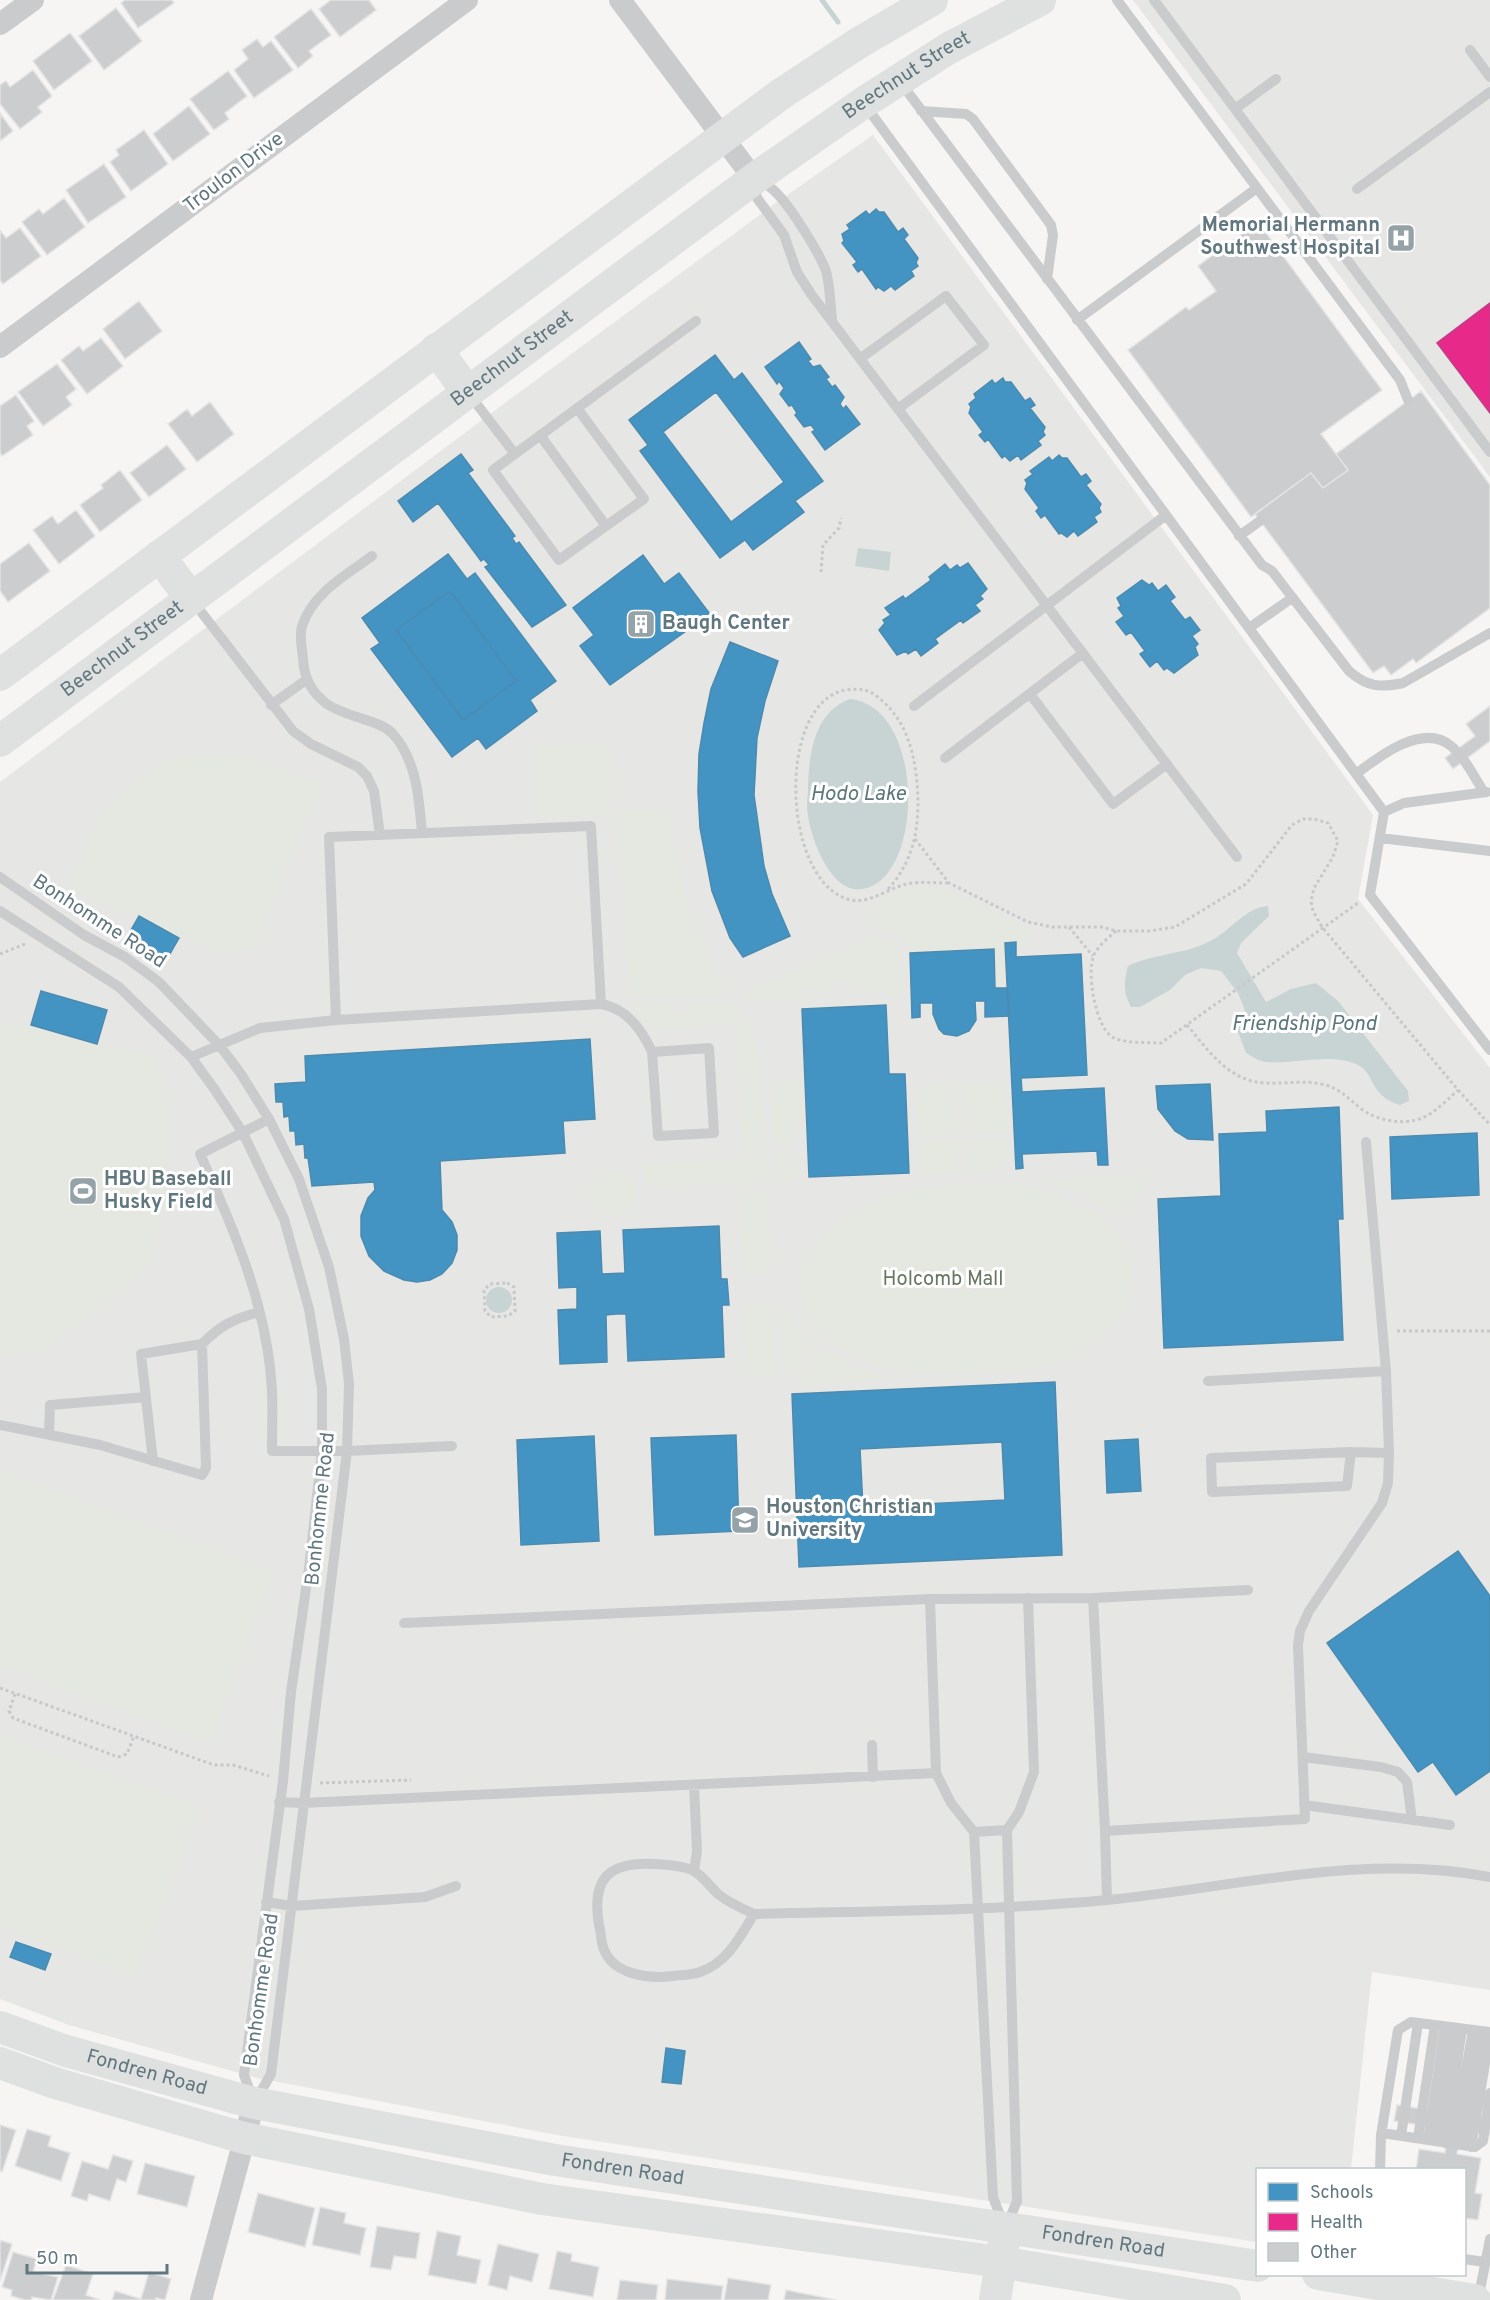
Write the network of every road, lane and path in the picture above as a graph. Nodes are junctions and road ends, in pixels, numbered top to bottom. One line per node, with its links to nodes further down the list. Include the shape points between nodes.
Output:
1 (33, 0): 8 (street)
2 (467, 0): 27 (street, Troulon Drive)
3 (620, 0): 17 (street)
4 (932, 0): 17 (main road, via 857,44)
5 (1040, 0): 12 (main road, Beechnut Street)
6 (1117, 0): 19 (lane)
7 (1154, 0): 15 (lane)
8 (0, 24)
9 (1470, 50): 10 (lane)
10 (1490, 77)
11 (1276, 79): 15 (lane)
12 (898, 80): 14 (main road, Beechnut Street); 16 (lane)
13 (1490, 92): 20 (lane)
14 (863, 103): 18 (main road, Beechnut Street); 37 (lane)
15 (1235, 109): 35 (lane)
16 (921, 111): 23 (lane); 23 (lane, via 966,114 973,119 1051,225)
17 (723, 137): 18 (street); 28 (main road)
18 (754, 179): 21 (lane, via 771,187); 22 (lane, via 757,198); 30 (main road, Beechnut Street)
19 (1257, 188): 25 (lane); 31 (lane, via 1400,380)
20 (1357, 189)
21 (800, 225): 22 (lane); 24 (lane, via 827,273)
22 (784, 235): 24 (lane, via 797,272)
23 (1047, 279): 25 (lane)
24 (832, 318): 29 (lane)
25 (1077, 320): 41 (lane)
26 (696, 321): 32 (lane)
27 (0, 347)
28 (436, 350): 30 (main road); 42 (main road)
29 (861, 358): 33 (lane); 33 (lane, via 946,296 984,345)
30 (467, 392): 36 (lane); 45 (main road, Beechnut Street)
31 (1408, 400)
32 (577, 408): 34 (lane); 40 (lane, via 644,499)
33 (899, 408): 47 (lane)
34 (540, 435): 36 (lane); 40 (lane)
35 (1490, 452)
36 (515, 454): 40 (lane, via 493,470 559,560)
37 (1166, 514): 47 (lane); 48 (lane)
38 (841, 518): 44 (path, via 838,528 823,545)
39 (1260, 520): 41 (lane)
40 (606, 526)
41 (1239, 536): 46 (lane)
42 (159, 556): 45 (main road); 51 (main road)
43 (372, 556): 52 (lane, via 330,587 308,615 302,628)
44 (821, 572)
45 (191, 598): 54 (lane); 56 (main road, Beechnut Street)
46 (1292, 598): 48 (lane); 49 (lane, via 1349,671 1360,681 1375,686 1403,683)
47 (1047, 605): 50 (lane); 55 (lane)
48 (1249, 628): 59 (lane)
49 (1490, 633)
50 (1083, 653): 53 (lane); 58 (lane)
51 (0, 675)
52 (306, 680): 54 (lane); 62 (lane, via 328,705 378,723 397,740 415,776)
53 (1030, 694): 57 (lane); 58 (lane, via 1113,804)
54 (271, 705): 63 (lane, via 293,731 358,767 367,776 374,791)
55 (914, 706)
56 (0, 741)
57 (945, 758)
58 (1167, 764): 67 (lane)
59 (1356, 774): 60 (lane, via 1400,744 1439,739 1458,752); 61 (lane)
60 (1487, 792): 61 (lane, via 1404,803)
61 (1384, 812): 64 (lane)
62 (422, 833): 63 (lane); 77 (lane, via 591,826)
63 (380, 835): 78 (lane, via 329,837)
64 (1380, 838): 66 (lane); 71 (lane)
65 (915, 839): 69 (path); 70 (path, via 899,878); 70 (path, via 916,777 904,728 871,691 841,691 822,704 803,739 797,775 799,834 814,869 834,893 859,901)
66 (1490, 851)
67 (1237, 857)
68 (0, 877): 80 (lane, Bonhomme Road, via 159,982)
69 (949, 883): 70 (path, via 908,883); 73 (path, via 1028,922)
70 (888, 889)
71 (1370, 895): 74 (path); 81 (lane)
72 (0, 911): 83 (lane, Bonhomme Road, via 119,987)
73 (1069, 927): 75 (path); 76 (path)
74 (1322, 927): 75 (path, via 1311,901 1338,841 1328,823 1303,819 1292,825 1246,884 1174,927); 79 (path); 84 (path)
75 (1116, 931): 76 (path)
76 (1093, 956): 79 (path, via 1099,1020 1113,1038 1161,1043)
77 (602, 1004): 78 (lane); 82 (lane, via 620,1010)
78 (336, 1020): 80 (lane, via 260,1028)
79 (1187, 1024): 84 (path, via 1214,1058 1233,1073 1264,1083 1321,1084 1337,1089 1372,1116 1388,1120 1420,1119)
80 (220, 1046): 83 (lane); 85 (lane, Bonhomme Road)
81 (1490, 1050)
82 (652, 1052): 82 (lane, via 658,1136 714,1133 709,1048)
83 (190, 1058): 87 (lane, Bonhomme Road)
84 (1458, 1090): 86 (path)
85 (269, 1119): 87 (lane); 101 (lane, Bonhomme Road, via 299,1179 329,1267 349,1384)
86 (1490, 1125)
87 (243, 1133): 90 (lane, via 200,1154 245,1262); 100 (lane, Bonhomme Road, via 284,1219 309,1309 322,1389)
88 (1366, 1142): 91 (lane)
89 (514, 1287): 89 (path, via 515,1311 508,1316 490,1317 485,1311 484,1290 490,1284 507,1283)
90 (260, 1312): 93 (lane, via 234,1318); 100 (lane, via 272,1390 272,1451)
91 (1383, 1331): 92 (path); 94 (lane)
92 (1490, 1331)
93 (202, 1344): 96 (lane, via 141,1354); 104 (lane, via 206,1468 202,1475)
94 (1386, 1371): 95 (lane); 103 (lane)
95 (1208, 1381)
96 (146, 1397): 98 (lane, via 50,1405); 104 (lane)
97 (0, 1425): 98 (lane)
98 (50, 1435): 104 (lane)
99 (452, 1446): 101 (lane)
100 (322, 1451): 101 (lane); 117 (lane, Bonhomme Road)
101 (347, 1451): 119 (lane, Bonhomme Road)
102 (1351, 1452): 102 (lane, via 1211,1458 1212,1492 1347,1486); 103 (lane)
103 (1389, 1453): 114 (lane, via 1388,1483 1382,1503 1300,1631)
104 (153, 1461)
105 (1248, 1590): 107 (lane)
106 (1028, 1598): 107 (lane); 108 (lane); 126 (lane, via 1034,1772 1019,1812)
107 (1093, 1598): 127 (lane)
108 (930, 1599): 109 (lane); 115 (lane)
109 (404, 1623)
110 (0, 1688): 111 (path)
111 (15, 1694): 112 (path); 112 (path, via 9,1711 13,1718 112,1755 127,1755)
112 (134, 1736): 117 (path, via 214,1765 233,1765)
113 (872, 1745): 116 (lane)
114 (1303, 1757): 123 (lane); 124 (lane, via 1398,1772 1407,1782)
115 (936, 1773): 116 (lane); 128 (lane, via 951,1803)
116 (873, 1777): 120 (lane)
117 (283, 1780): 121 (lane, Bonhomme Road)
118 (411, 1780): 119 (path)
119 (307, 1783): 122 (lane, Bonhomme Road)
120 (693, 1785): 122 (lane); 129 (lane, via 697,1852)
121 (279, 1802): 122 (lane); 133 (lane, Bonhomme Road)
122 (303, 1803): 134 (lane, Bonhomme Road)
123 (1304, 1805): 124 (lane); 127 (lane, via 1305,1819)
124 (1412, 1820): 125 (lane)
125 (1450, 1825)
126 (1006, 1830): 128 (lane); 135 (lane)
127 (1105, 1831): 132 (lane)
128 (974, 1832): 136 (lane)
129 (694, 1870): 137 (lane, via 717,1893); 137 (lane, via 674,1865 625,1865 603,1880 597,1894 597,1909 604,1949 613,1964 626,1972 652,1976 699,1973 718,1963 735,1945)
130 (1490, 1876): 132 (lane, via 1369,1869)
131 (456, 1886): 134 (lane, via 425,1897)
132 (1107, 1900): 135 (lane)
133 (266, 1902): 134 (lane); 142 (lane, Bonhomme Road, via 244,2075)
134 (292, 1906): 142 (lane, Bonhomme Road, via 271,2074)
135 (1008, 1908): 136 (lane); 147 (lane, via 1017,2200)
136 (979, 1909): 137 (lane); 147 (lane, via 993,2197)
137 (754, 1914)
138 (0, 2027): 142 (main road, Fondren Road, via 66,2051)
139 (1458, 2028): 143 (lane, via 1411,2022 1398,2030); 145 (lane); 145 (lane); 145 (lane); 145 (lane)
140 (0, 2064): 144 (main road, Fondren Road)
141 (1490, 2094): 145 (lane, via 1483,2141 1475,2147)
142 (254, 2103): 144 (street); 147 (main road, Fondren Road, via 555,2160)
143 (1382, 2133): 145 (lane); 146 (lane)
144 (244, 2138): 150 (main road, Fondren Road, via 542,2199); 155 (street)
145 (1436, 2141)
146 (1380, 2168)
147 (1006, 2228): 150 (main road); 152 (main road, Fondren Road)
148 (1490, 2239): 151 (lane)
149 (1466, 2259): 151 (lane)
150 (1000, 2262): 156 (main road); 157 (main road, Fondren Road)
151 (1484, 2262): 158 (lane)
152 (1256, 2266)
153 (1340, 2276): 154 (main road)
154 (1385, 2280): 158 (main road)
155 (201, 2300)
156 (994, 2300)
157 (1225, 2300)
158 (1476, 2300)

